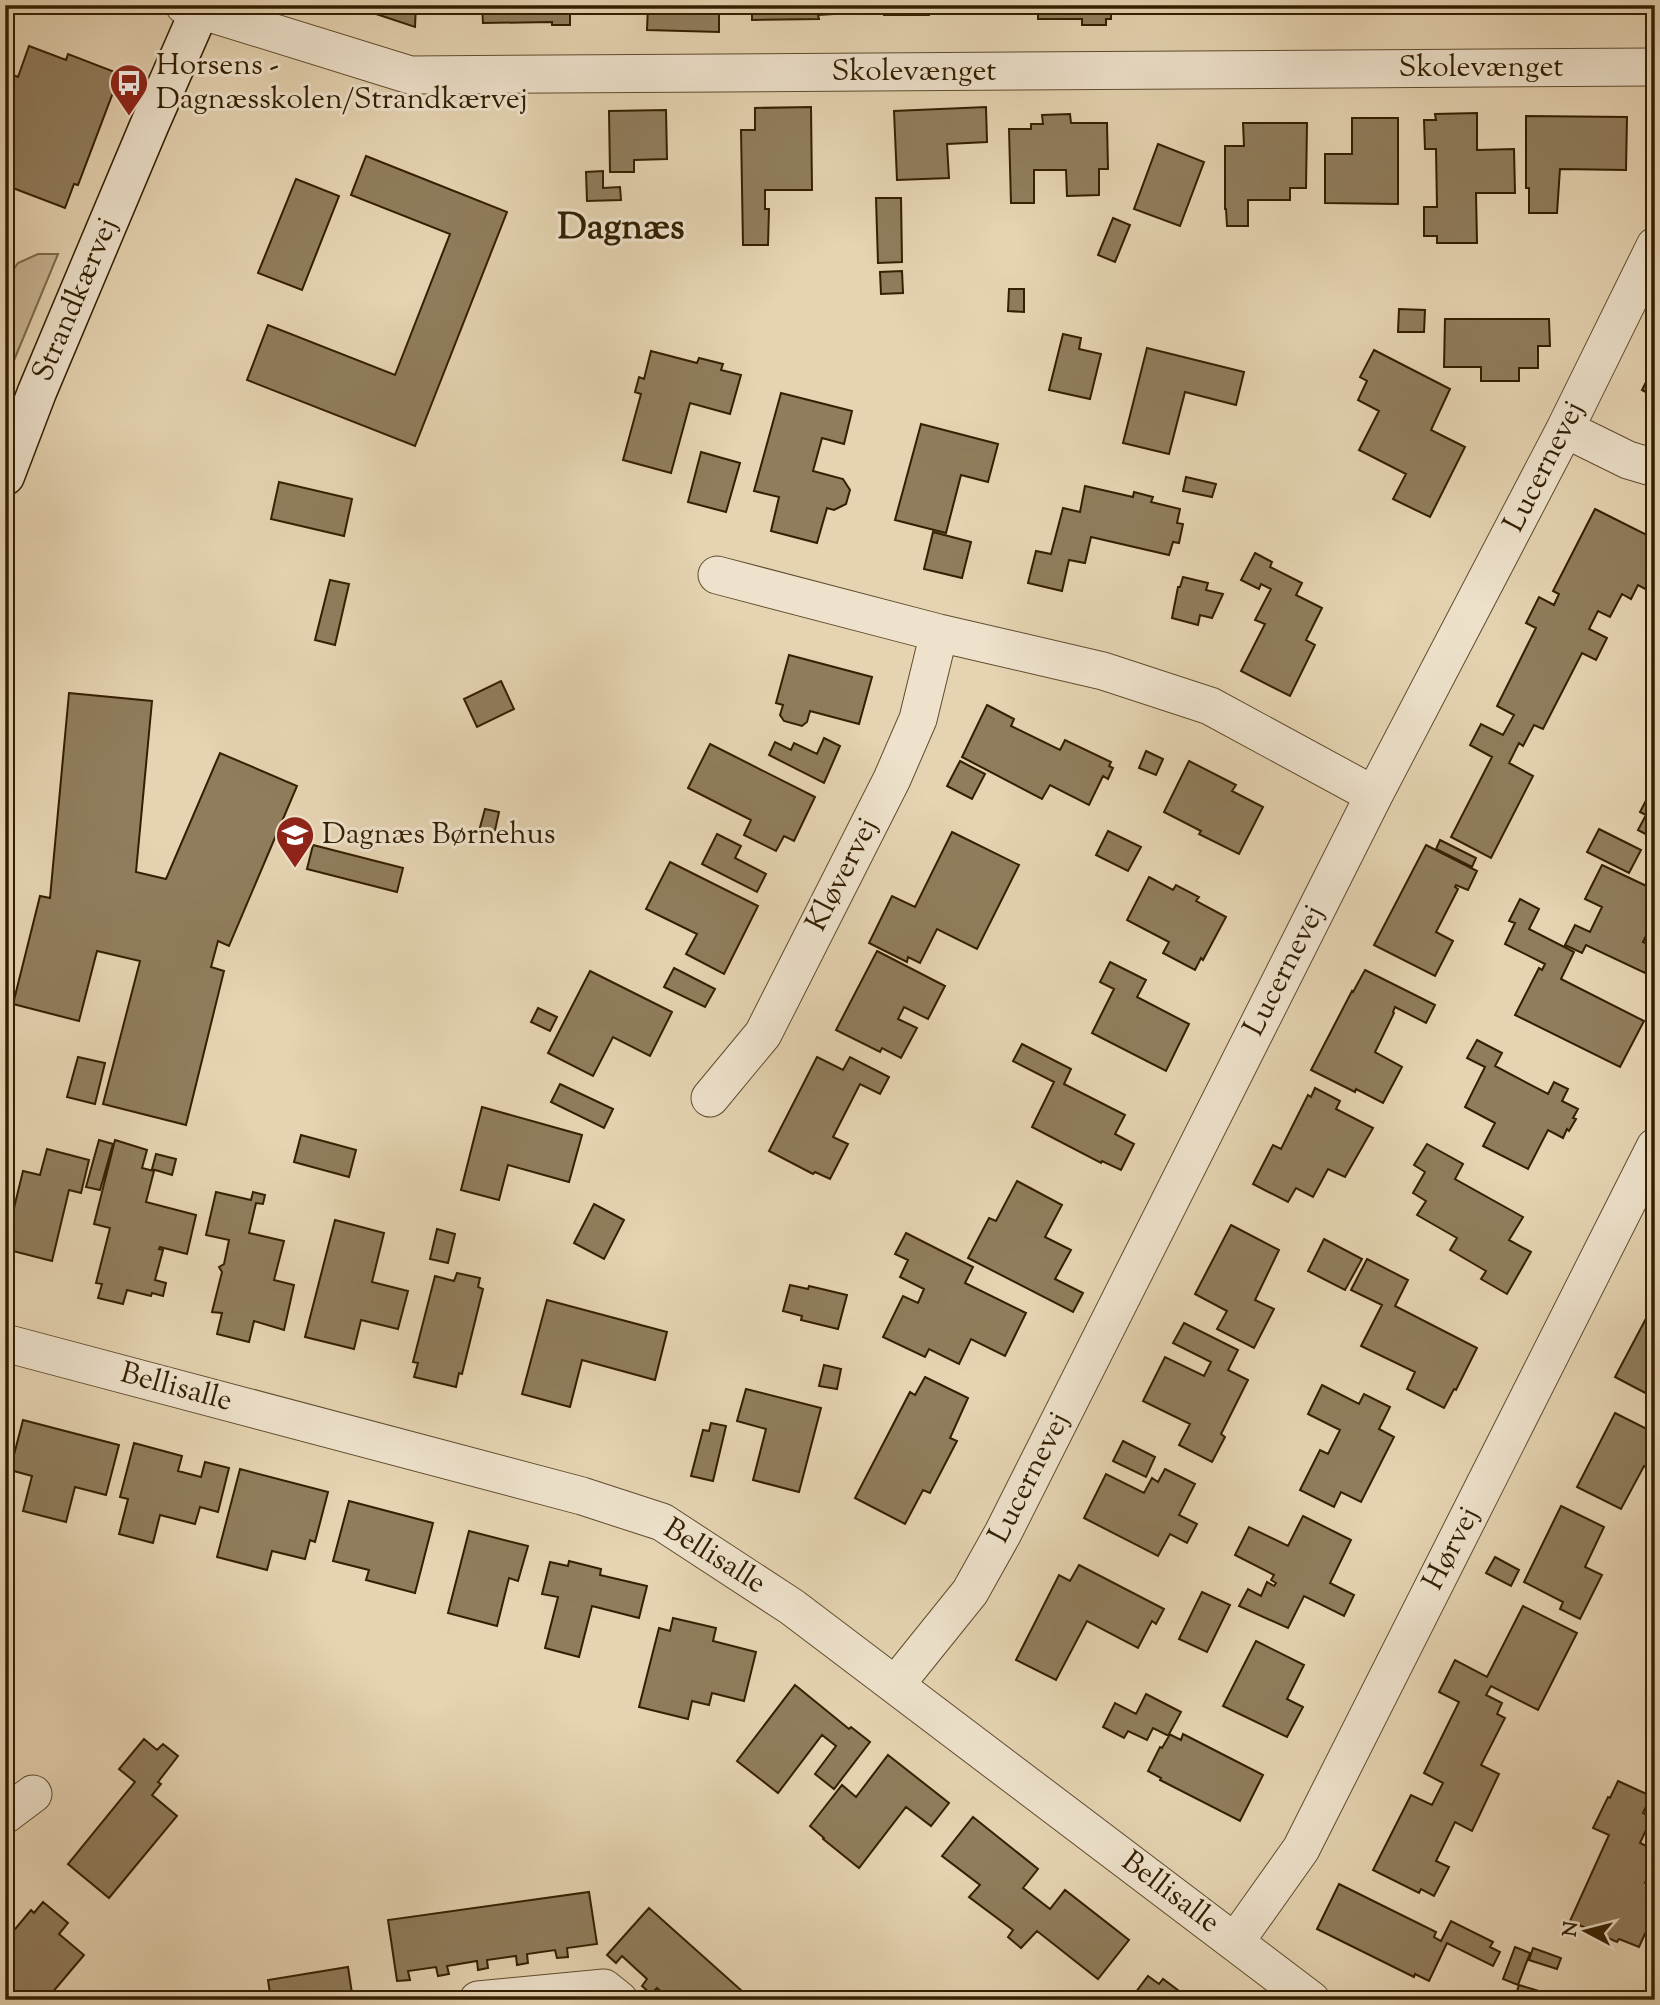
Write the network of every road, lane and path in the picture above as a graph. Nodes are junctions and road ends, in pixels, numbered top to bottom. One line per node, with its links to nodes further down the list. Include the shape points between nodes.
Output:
1 (193, 7): 2 (street, Skolevænget, via 410,75); 6 (main road, Strandkærvej)
2 (1655, 67)
3 (1655, 246): 4 (street, Lucernevej)
4 (1565, 429): 5 (street); 9 (street, Lucernevej)
5 (1655, 468)
6 (5, 476)
7 (717, 575): 8 (street)
8 (939, 633): 9 (street, via 1103,671 1210,706); 10 (street, Kløvervej, via 918,719 892,779 762,1034)
9 (1374, 795): 13 (street, Lucernevej, via 1003,1533 970,1592)
10 (710, 1098)
11 (1655, 1147): 14 (street, Hørvej, via 1301,1849)
12 (5, 1343): 13 (street, Bellisalle, via 582,1496 662,1522)
13 (896, 1684): 14 (street, Bellisalle)
14 (1235, 1942): 17 (street, Bellisalle)
15 (478, 2000): 16 (street, via 604,1987)
16 (619, 2000)
17 (1311, 2000)

